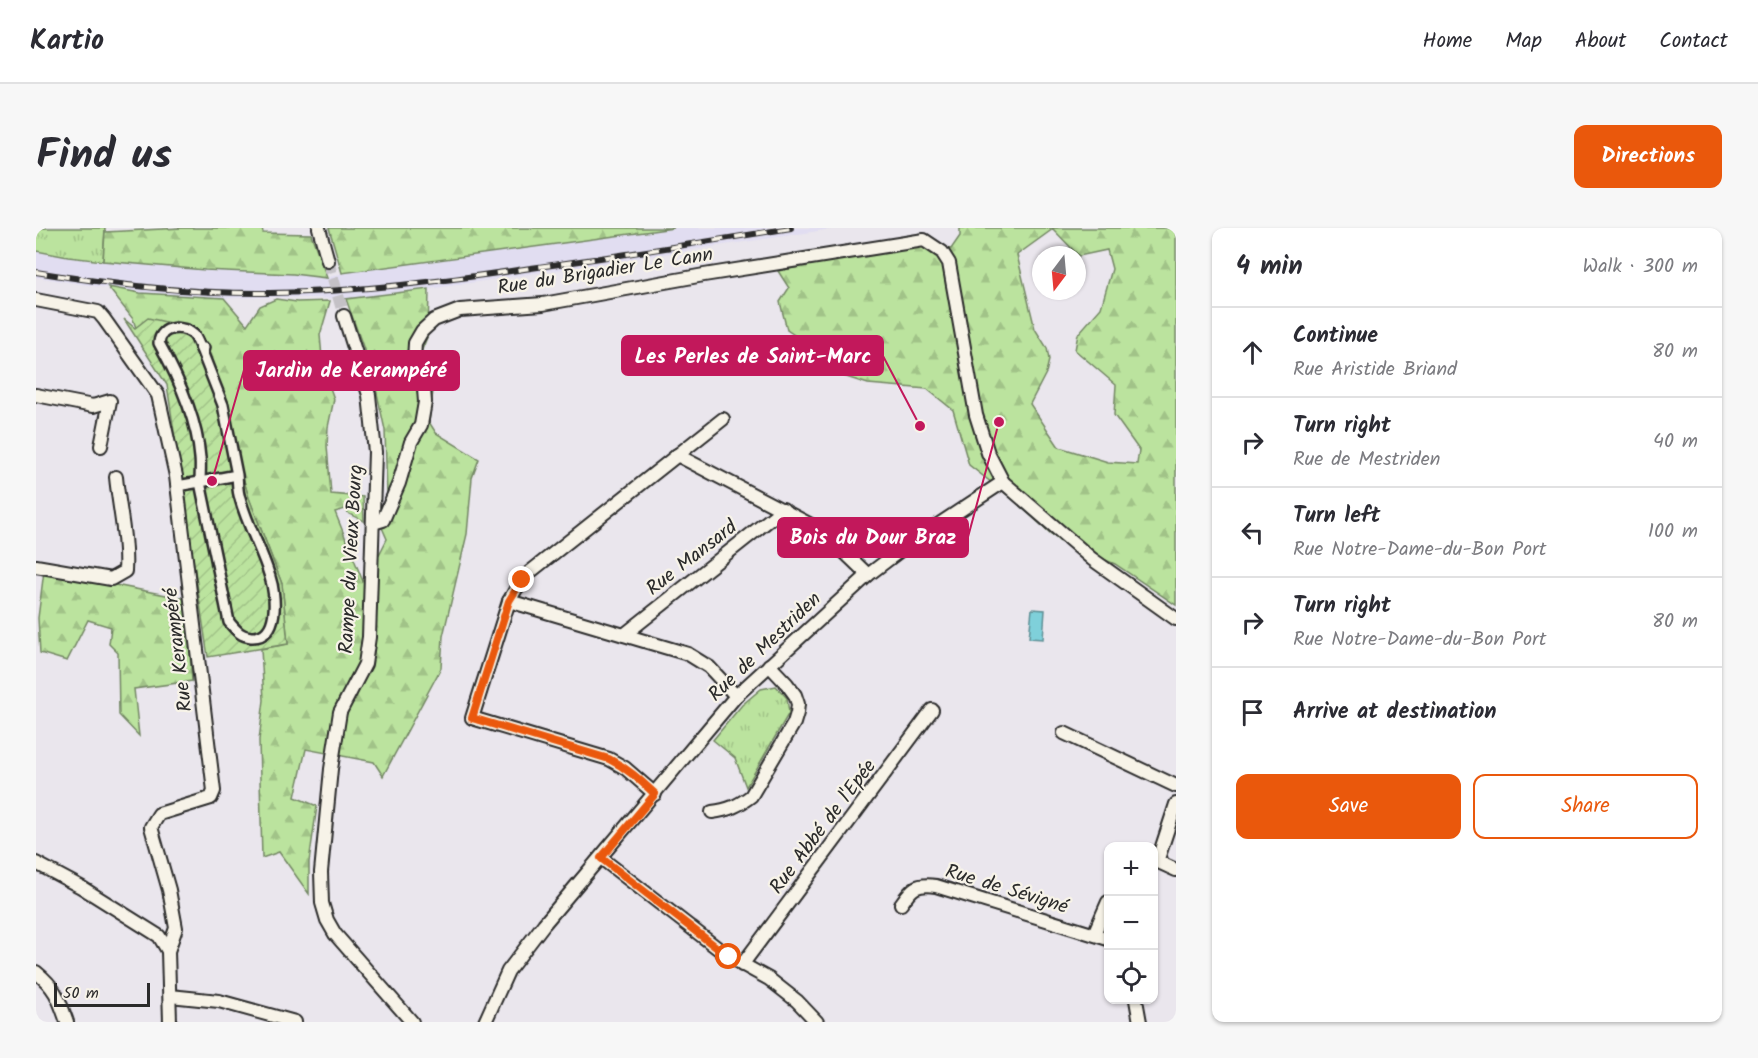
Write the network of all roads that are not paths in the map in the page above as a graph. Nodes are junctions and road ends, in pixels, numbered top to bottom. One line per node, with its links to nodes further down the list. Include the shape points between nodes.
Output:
1 (319, 228): 2 (street)
2 (328, 261)
3 (36, 300): 13 (street, Rue Kerampéré, via 98,312 104,319 158,395)
4 (344, 316): 15 (street, Rampe du Vieux Bourg, via 369,395 375,452)
5 (36, 395): 7 (street, via 93,406 110,401)
6 (723, 419): 8 (street)
7 (102, 446)
8 (677, 455): 14 (street); 18 (street, via 530,572)
9 (237, 475): 11 (street); 11 (street, via 224,405 203,348 186,330 169,329 162,333 159,343 195,428); 11 (street, via 239,497 274,590 271,627 260,637 238,633 229,622)
10 (116, 477): 16 (street, via 126,550 124,571 111,579)
11 (200, 482): 13 (street)
12 (1003, 482): 15 (street, Rue du Brigadier Le Cann, via 988,453 976,415 949,263 942,252 924,240 543,304 460,310 434,320 415,343 414,360 425,402 421,425 383,520); 17 (street, Rue de Mestriden); 19 (street, Rue du Brigadier Le Cann, via 1092,559)
13 (177, 486): 38 (street, Rue Kerampéré, via 214,791 204,801 159,814 151,827 176,928)
14 (783, 509): 17 (street, via 815,527); 20 (street, Rue Mansard)
15 (373, 523): 46 (street, Rampe du Vieux Bourg, via 369,637 365,664 340,712 328,792 322,903 335,934)
16 (36, 566)
17 (868, 575): 21 (street, Rue de Mestriden)
18 (509, 601): 20 (street); 26 (street, via 472,718 609,759 626,768)
19 (1176, 619)
20 (624, 635): 22 (street, via 688,654 708,667)
21 (769, 665): 22 (street, Rue de Mestriden); 28 (street, via 795,695 798,704 794,723 751,796 728,810)
22 (736, 696): 26 (street, Rue de Mestriden)
23 (932, 710): 39 (street, Rue Abbé de l'Epée)
24 (1064, 733): 25 (street)
25 (1176, 786)
26 (655, 794): 30 (street, Rue de Mestriden)
27 (1176, 804): 29 (street)
28 (712, 812)
29 (1158, 853)
30 (601, 858): 39 (street); 47 (street, Rue de Mestriden, via 508,971)
31 (1158, 862): 33 (street)
32 (36, 863): 38 (street, via 159,936)
33 (1176, 870)
34 (901, 904): 36 (street, Rue de Sévigné, via 910,891 925,884)
35 (1104, 912): 36 (street)
36 (1094, 934): 37 (street, Rue de Sévigné)
37 (1104, 938)
38 (168, 951): 41 (street, Rue Kerampéré)
39 (742, 965): 48 (street, via 769,979)
40 (36, 972): 43 (street, via 56,993)
41 (170, 996): 44 (street, Rue Kerampéré); 45 (street, via 219,1000)
42 (1137, 1004): 49 (street)
43 (67, 1022)
44 (170, 1022)
45 (295, 1022)
46 (412, 1022)
47 (485, 1022)
48 (817, 1022)
49 (1140, 1022)

